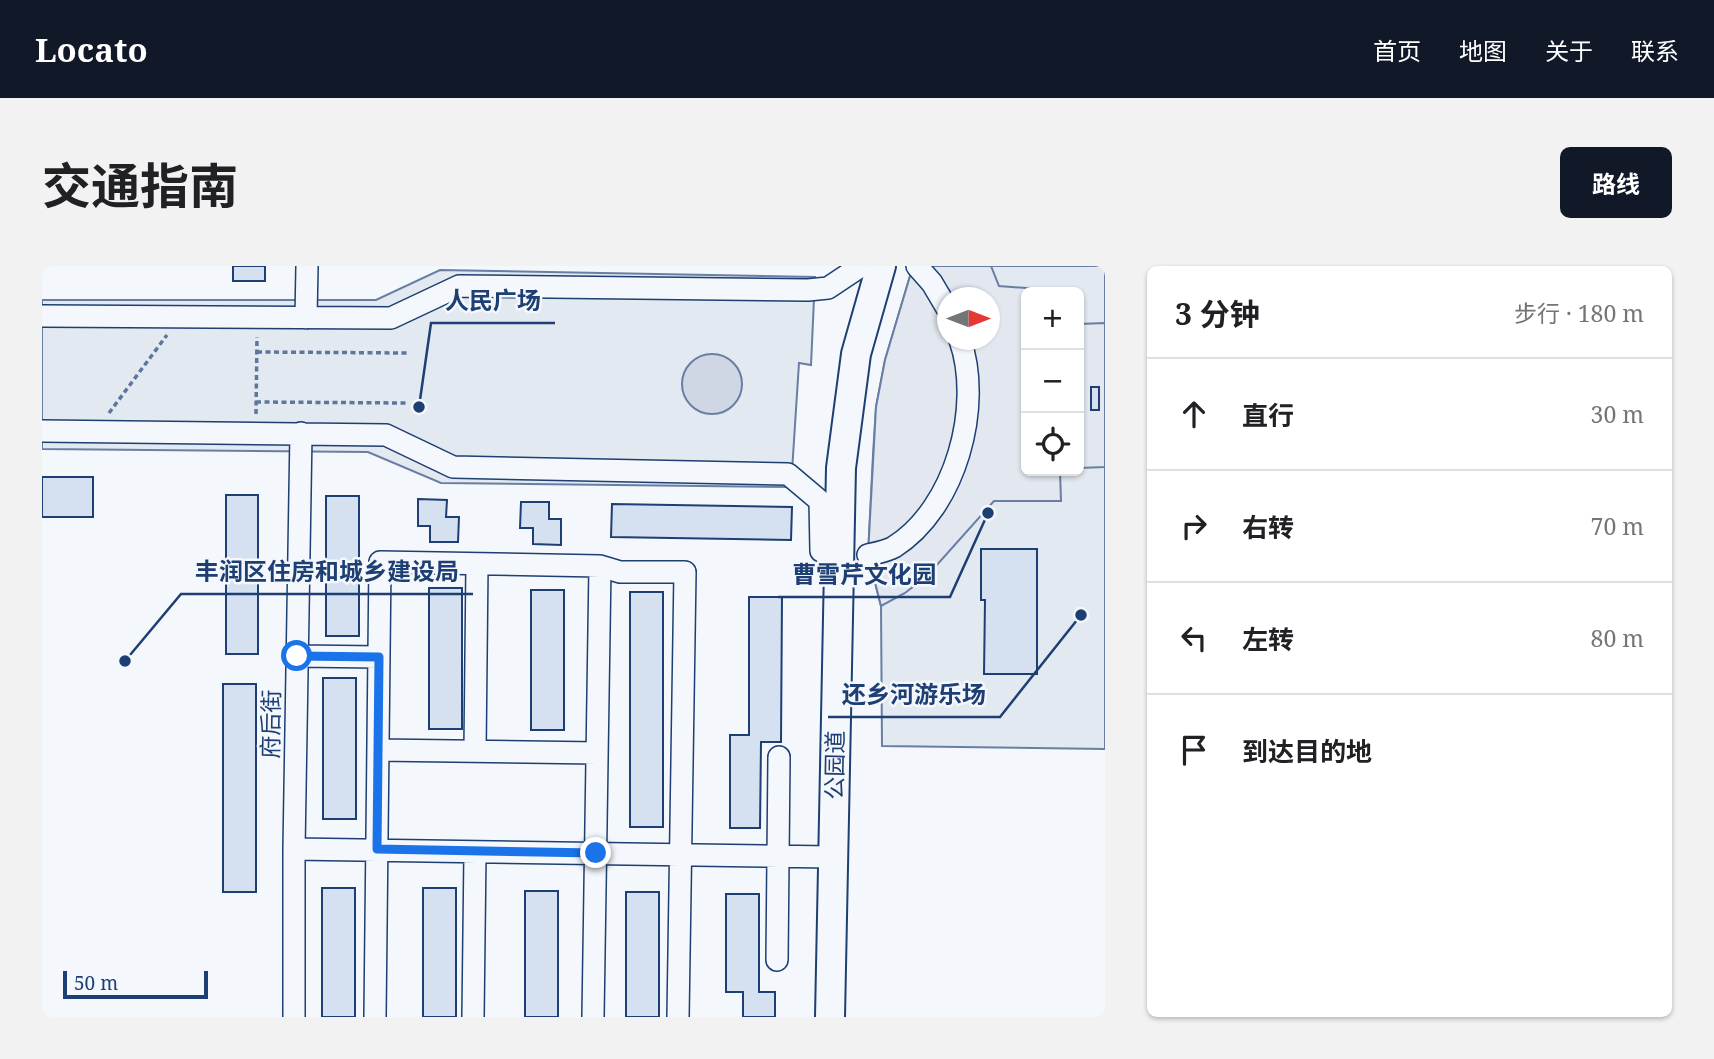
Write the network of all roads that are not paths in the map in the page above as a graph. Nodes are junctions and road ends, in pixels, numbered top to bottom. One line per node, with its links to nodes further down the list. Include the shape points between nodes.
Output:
1 (307, 266): 7 (street)
2 (860, 266): 7 (street, via 828,288 808,290 459,286 391,318)
3 (881, 266): 27 (main road, 公园道, via 856,354 841,468)
4 (917, 266): 5 (street)
5 (937, 292)
6 (42, 316): 7 (street)
7 (306, 318)
8 (963, 350): 12 (street, via 966,425 957,462 938,500 916,529 892,548)
9 (42, 431): 10 (street)
10 (301, 433): 11 (street, via 386,435 453,467 788,474 820,501); 15 (street, 府后街)
11 (821, 551)
12 (868, 555)
13 (477, 564): 14 (street); 16 (street, via 380,562); 18 (street)
14 (600, 566): 19 (street); 25 (street, via 620,572 685,572)
15 (297, 656): 16 (street); 21 (street, 府后街)
16 (379, 657): 17 (street)
17 (378, 750): 18 (street); 22 (street)
18 (475, 751): 19 (street)
19 (597, 753): 24 (street)
20 (779, 757): 26 (street)
21 (294, 849): 22 (street); 29 (street, 府后街)
22 (377, 849): 23 (street); 30 (street)
23 (475, 852): 24 (street); 31 (street)
24 (596, 853): 25 (street); 32 (street)
25 (680, 854): 26 (street); 33 (street)
26 (778, 856): 27 (street); 28 (street)
27 (831, 857): 34 (main road, 公园道)
28 (777, 960)
29 (294, 1017)
30 (375, 1017)
31 (473, 1017)
32 (593, 1017)
33 (678, 1017)
34 (830, 1017)

